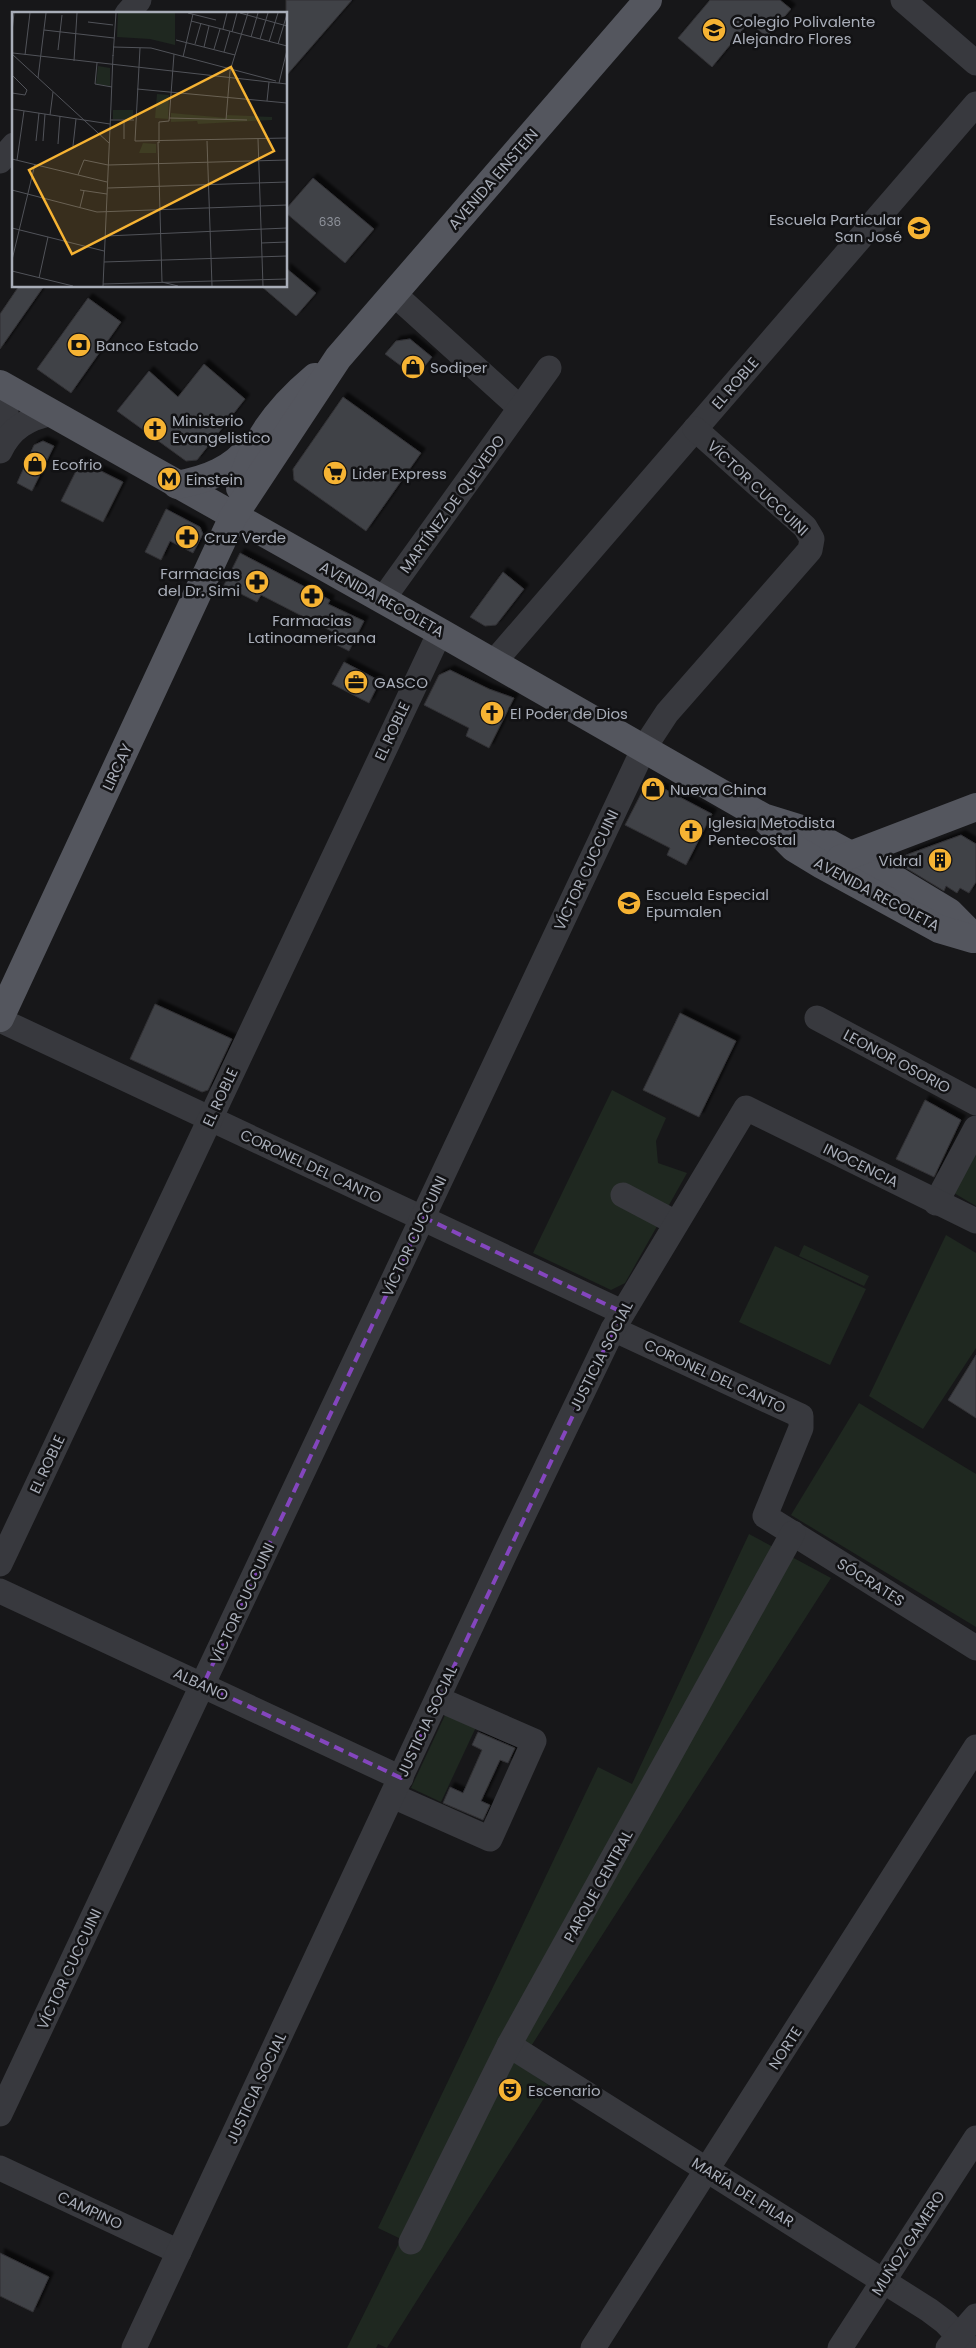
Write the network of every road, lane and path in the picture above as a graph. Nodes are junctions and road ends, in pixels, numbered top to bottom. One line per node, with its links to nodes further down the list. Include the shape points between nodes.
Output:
1 (139, 0): 4 (street)
2 (648, 0): 9 (main road, AVENIDA EINSTEIN)
3 (903, 0): 5 (street)
4 (129, 12)
5 (976, 63)
6 (976, 104): 15 (street, EL ROBLE)
7 (12, 147): 8 (street)
8 (0, 161)
9 (393, 293): 10 (main road, AVENIDA EINSTEIN); 13 (street)
10 (338, 358): 16 (main road, AVENIDA EINSTEIN, via 291,398); 19 (main road, AVENIDA EINSTEIN)
11 (549, 368): 13 (street, MARTÍNEZ DE QUEVEDO)
12 (0, 384): 14 (main road, AVENIDA RECOLETA); 17 (street, via 8,423)
13 (520, 408): 20 (street, MARTÍNEZ DE QUEVEDO)
14 (52, 413): 17 (street, via 33,417 16,428); 18 (main road, AVENIDA RECOLETA)
15 (695, 429): 22 (street, EL ROBLE); 23 (street, VÍCTOR CUCCUINI, via 805,527 810,532 812,545 807,555 667,713)
16 (265, 431): 18 (main road, via 227,469); 19 (main road, AVENIDA EINSTEIN, via 243,475)
17 (2, 447)
18 (177, 485): 19 (main road, AVENIDA RECOLETA)
19 (233, 517): 20 (main road, AVENIDA RECOLETA); 30 (main road, LIRCAY)
20 (383, 599): 21 (main road, AVENIDA RECOLETA)
21 (440, 632): 22 (main road, AVENIDA RECOLETA); 33 (street, EL ROBLE)
22 (494, 662): 23 (main road, AVENIDA RECOLETA)
23 (644, 748): 25 (main road, AVENIDA RECOLETA); 37 (street, VÍCTOR CUCCUINI)
24 (976, 807): 26 (main road)
25 (763, 817): 26 (main road, AVENIDA RECOLETA, via 805,830); 27 (main road, AVENIDA RECOLETA, via 794,848)
26 (852, 854): 27 (main road); 28 (main road, AVENIDA RECOLETA, via 948,912)
27 (822, 865): 28 (main road, AVENIDA RECOLETA, via 939,929)
28 (976, 940)
29 (817, 1018): 31 (street, LEONOR OSORIO)
30 (0, 1019): 33 (street, CORONEL DEL CANTO)
31 (976, 1103)
32 (746, 1108): 36 (street, INOCENCIA); 39 (street, JUSTICIA SOCIAL)
33 (210, 1119): 37 (street, CORONEL DEL CANTO); 43 (street, EL ROBLE)
34 (976, 1128): 36 (street)
35 (623, 1195): 39 (street)
36 (936, 1202): 38 (street, INOCENCIA)
37 (423, 1217): 40 (street, CORONEL DEL CANTO); 46 (street, VÍCTOR CUCCUINI)
38 (976, 1221)
39 (676, 1223): 40 (street, JUSTICIA SOCIAL)
40 (618, 1320): 41 (street, CORONEL DEL CANTO, via 801,1416 800,1428); 47 (street, JUSTICIA SOCIAL)
41 (765, 1516): 42 (street, SÓCRATES)
42 (793, 1533): 45 (street, SÓCRATES); 50 (street, PARQUE CENTRAL)
43 (0, 1564)
44 (0, 1591): 46 (street, ALBANO)
45 (976, 1648)
46 (203, 1686): 49 (street, ALBANO); 51 (street, VÍCTOR CUCCUINI)
47 (438, 1699): 49 (street, JUSTICIA SOCIAL); 49 (street, ALBANO, via 534,1741 490,1839)
48 (976, 1747): 54 (street, NORTE)
49 (397, 1787): 56 (street, JUSTICIA SOCIAL)
50 (510, 2045): 54 (street, MARÍA DEL PILAR); 55 (street, PARQUE CENTRAL)
51 (0, 2114)
52 (976, 2138): 57 (street, MUÑOZ GAMERO)
53 (0, 2168): 56 (street, CAMPINO)
54 (707, 2169): 57 (street, MARÍA DEL PILAR); 61 (street, NORTE)
55 (411, 2242)
56 (179, 2252): 60 (street, JUSTICIA SOCIAL)
57 (883, 2281): 59 (street, MARÍA DEL PILAR, via 937,2315); 62 (street, MUÑOZ GAMERO)
58 (976, 2316): 59 (street)
59 (959, 2344)
60 (134, 2348)
61 (593, 2348)
62 (840, 2348)

